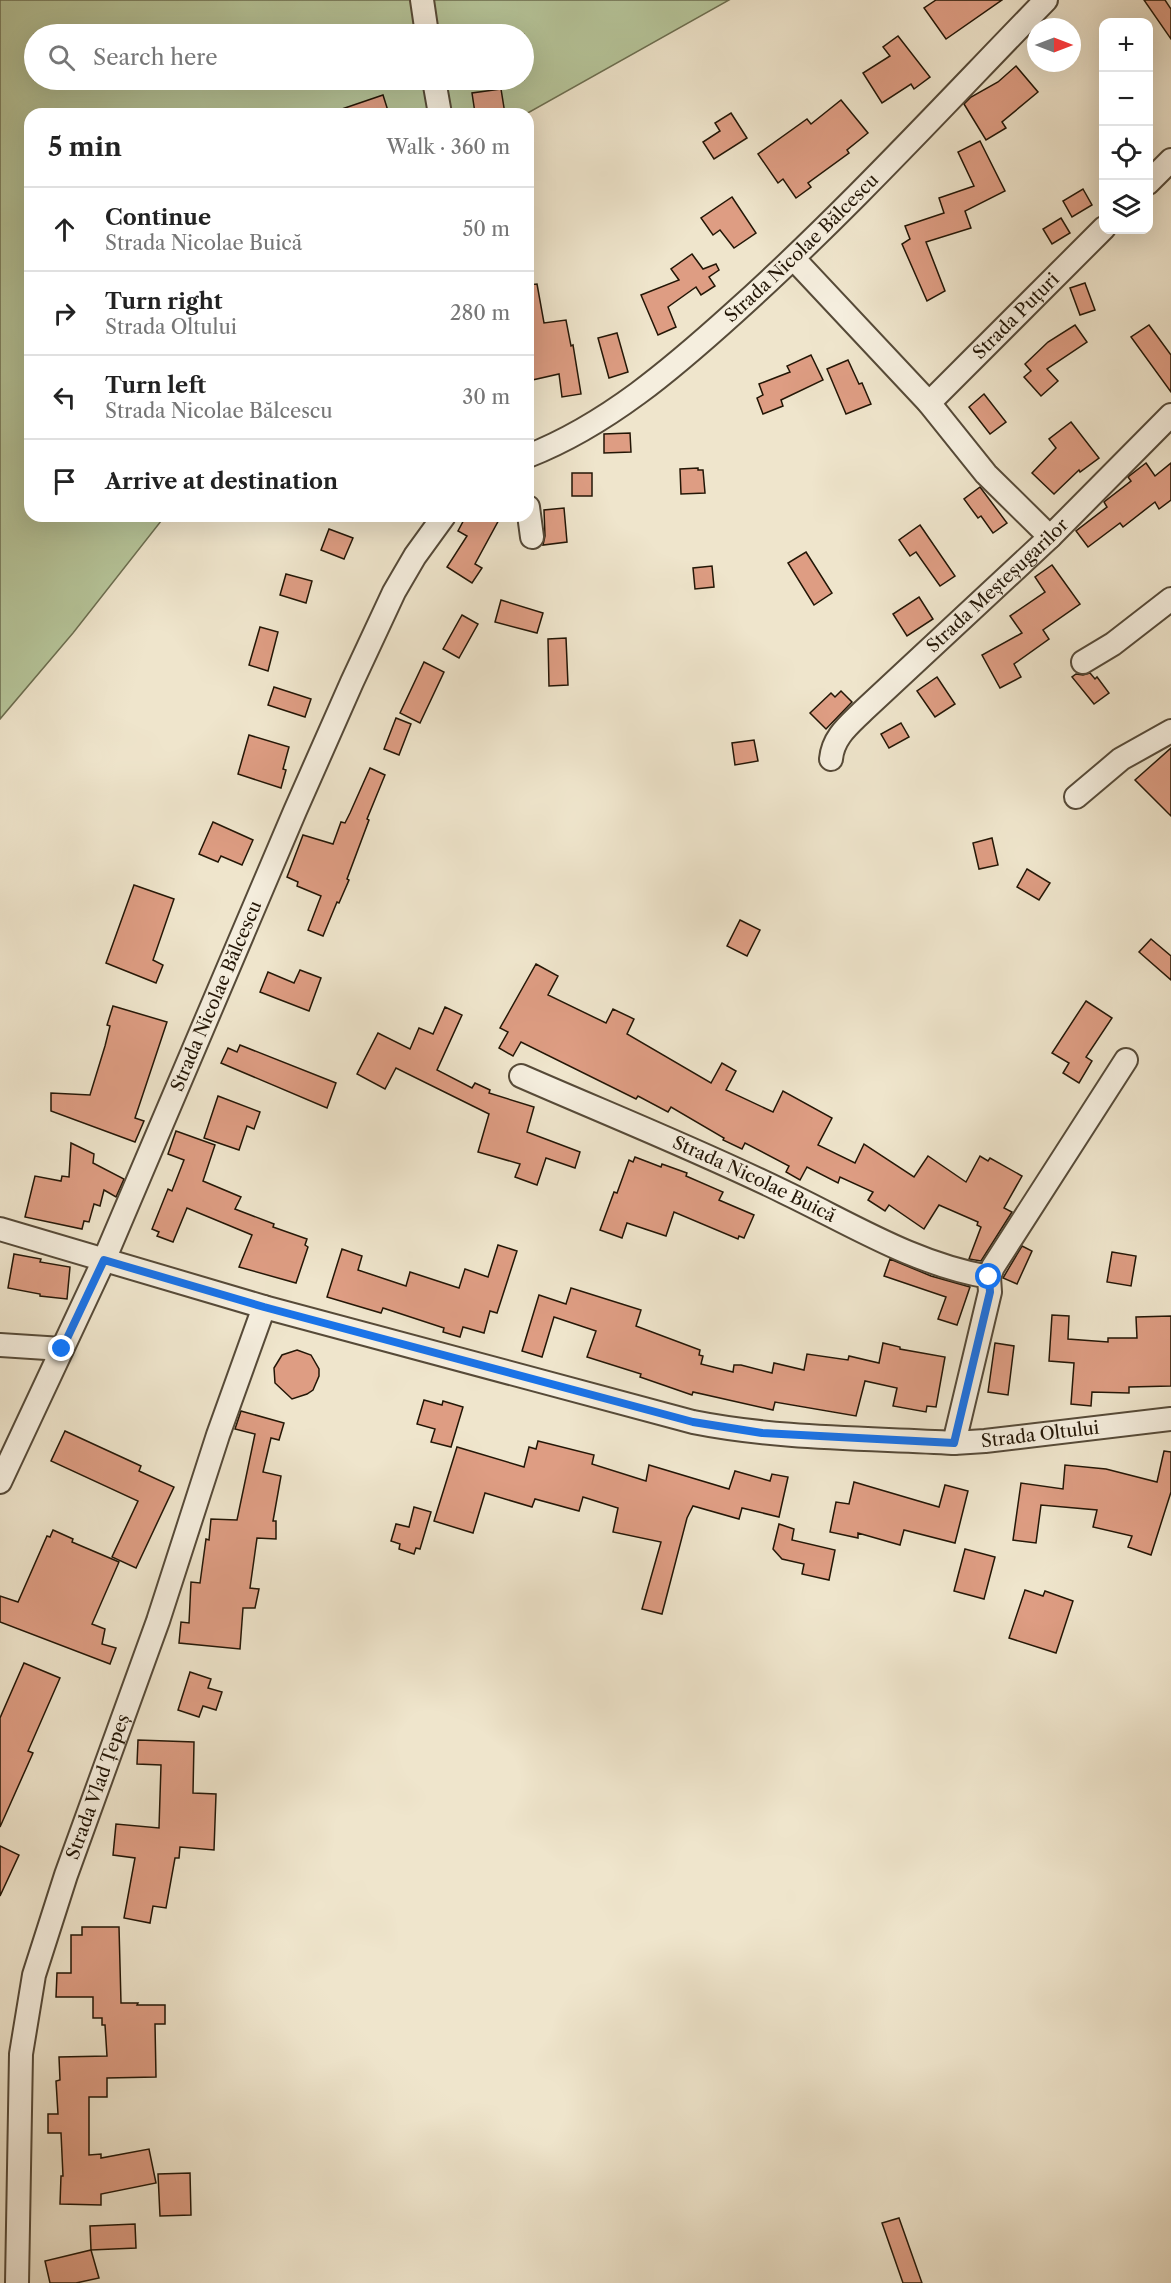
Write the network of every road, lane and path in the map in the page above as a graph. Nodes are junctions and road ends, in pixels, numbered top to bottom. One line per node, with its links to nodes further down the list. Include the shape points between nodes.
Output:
1 (422, 0): 3 (street)
2 (1046, 0): 9 (street, Strada Nicolae Bălcescu)
3 (426, 24)
4 (436, 90): 5 (street)
5 (439, 108)
6 (1171, 160): 7 (street)
7 (1152, 180)
8 (1099, 233): 10 (street, Strada Puțuri)
9 (794, 259): 10 (street); 12 (street, Strada Nicolae Bălcescu, via 645,388 573,434)
10 (929, 403): 16 (street, via 986,474)
11 (1171, 415): 16 (street, Strada Meșteșugarilor)
12 (534, 453)
13 (440, 522): 25 (street, Strada Nicolae Bălcescu, via 394,592 352,682)
14 (530, 522): 15 (street)
15 (532, 537)
16 (1050, 537): 20 (street, Strada Meșteșugarilor, via 837,737)
17 (1171, 599): 18 (street)
18 (1083, 662)
19 (1171, 731): 21 (street, via 1121,759)
20 (831, 759)
21 (1076, 797)
22 (1126, 1060): 26 (street)
23 (521, 1076): 26 (street, Strada Nicolae Buică, via 784,1192 902,1251)
24 (0, 1229): 25 (street, Strada Oltului)
25 (104, 1260): 27 (street, Strada Oltului); 29 (street, Strada Nicolae Bălcescu)
26 (989, 1277): 31 (street, via 990,1292)
27 (264, 1307): 31 (street, Strada Oltului, via 693,1422 762,1433); 33 (street, Strada Vlad Țepeș, via 34,1975 21,2054)
28 (0, 1345): 29 (street)
29 (62, 1349): 32 (street, Strada Nicolae Bălcescu)
30 (1171, 1419): 31 (street, Strada Oltului)
31 (954, 1443)
32 (0, 1482)
33 (17, 2283)

